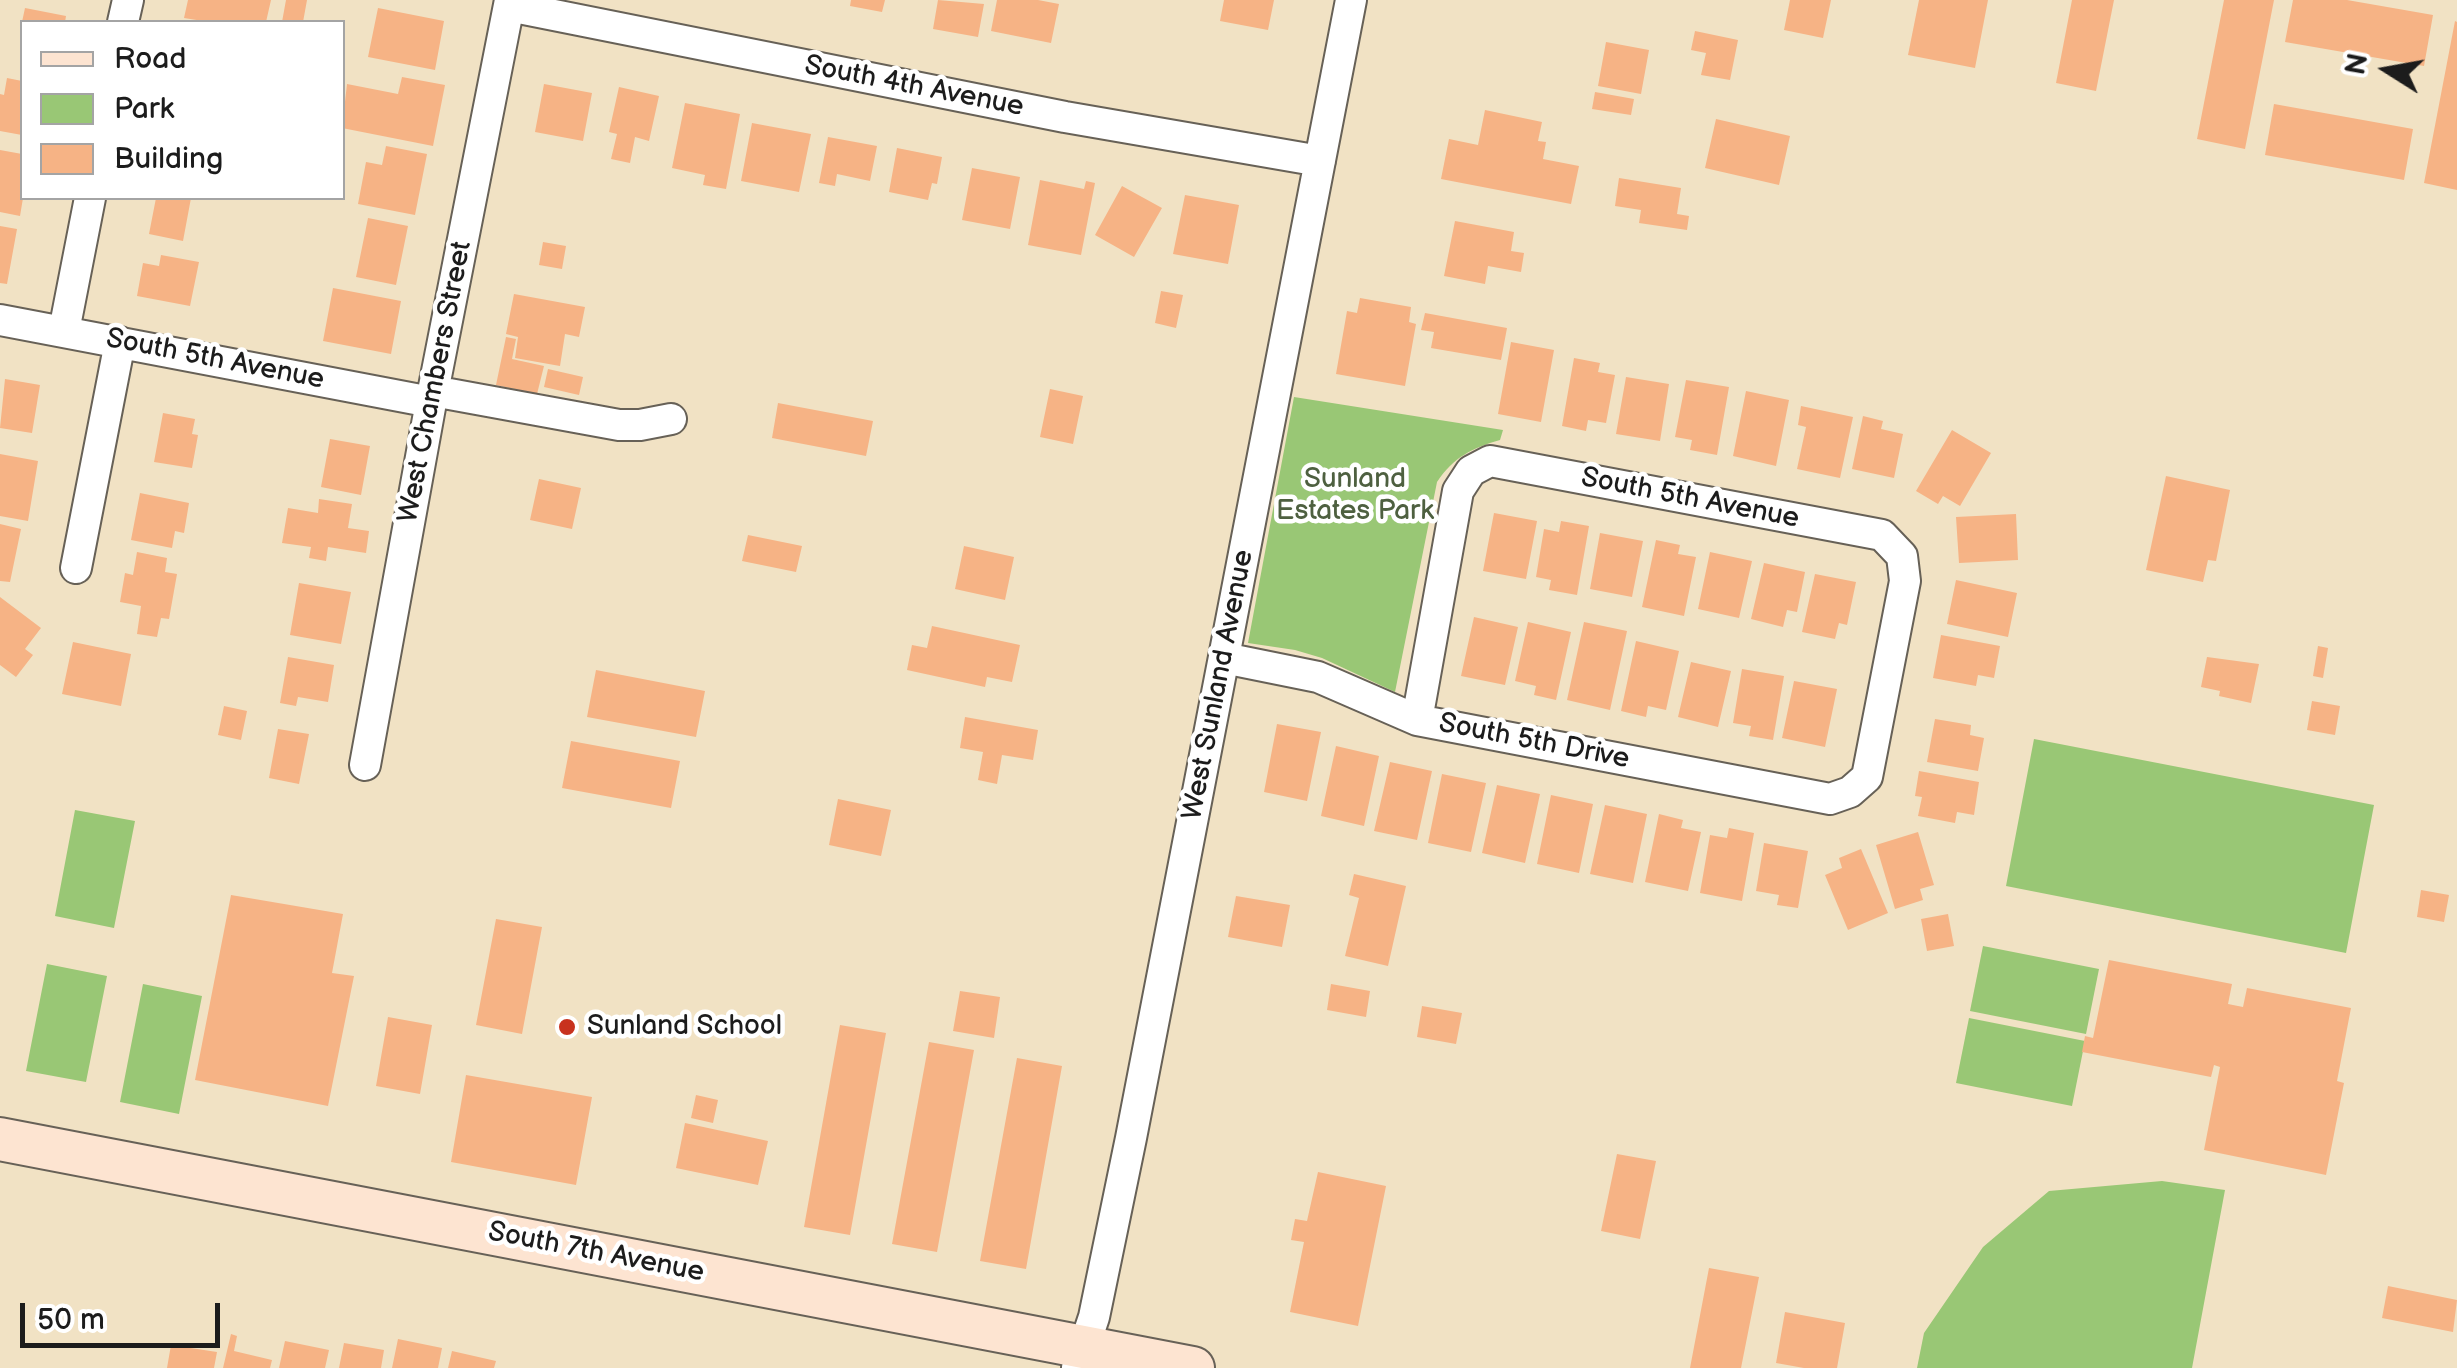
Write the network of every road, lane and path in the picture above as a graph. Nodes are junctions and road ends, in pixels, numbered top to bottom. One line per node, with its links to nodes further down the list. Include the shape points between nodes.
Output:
1 (1351, 0): 3 (street, West Sunland Avenue)
2 (510, 3): 3 (street, South 4th Avenue, via 1065,117); 8 (street, West Chambers Street)
3 (1320, 161): 11 (street, West Sunland Avenue)
4 (90, 200): 6 (street)
5 (0, 320): 6 (street, South 5th Avenue)
6 (64, 331): 7 (street, South 5th Avenue)
7 (120, 342): 8 (street, South 5th Avenue); 10 (street)
8 (432, 396): 9 (street, South 5th Avenue, via 619,425); 13 (street, West Chambers Street)
9 (671, 419)
10 (76, 568)
11 (1224, 658): 12 (street, South 5th Drive, via 1318,677); 16 (street, West Sunland Avenue, via 1098,1301)
12 (1417, 720): 14 (street, South 5th Drive, via 1830,799); 14 (street, South 5th Avenue, via 1458,491 1471,472 1490,462 1882,535 1902,556 1905,581 1867,777)
13 (365, 765)
14 (1850, 792)
15 (0, 1139): 16 (main road, South 7th Avenue)
16 (1081, 1358): 17 (main road, South 7th Avenue)
17 (1193, 1368)

